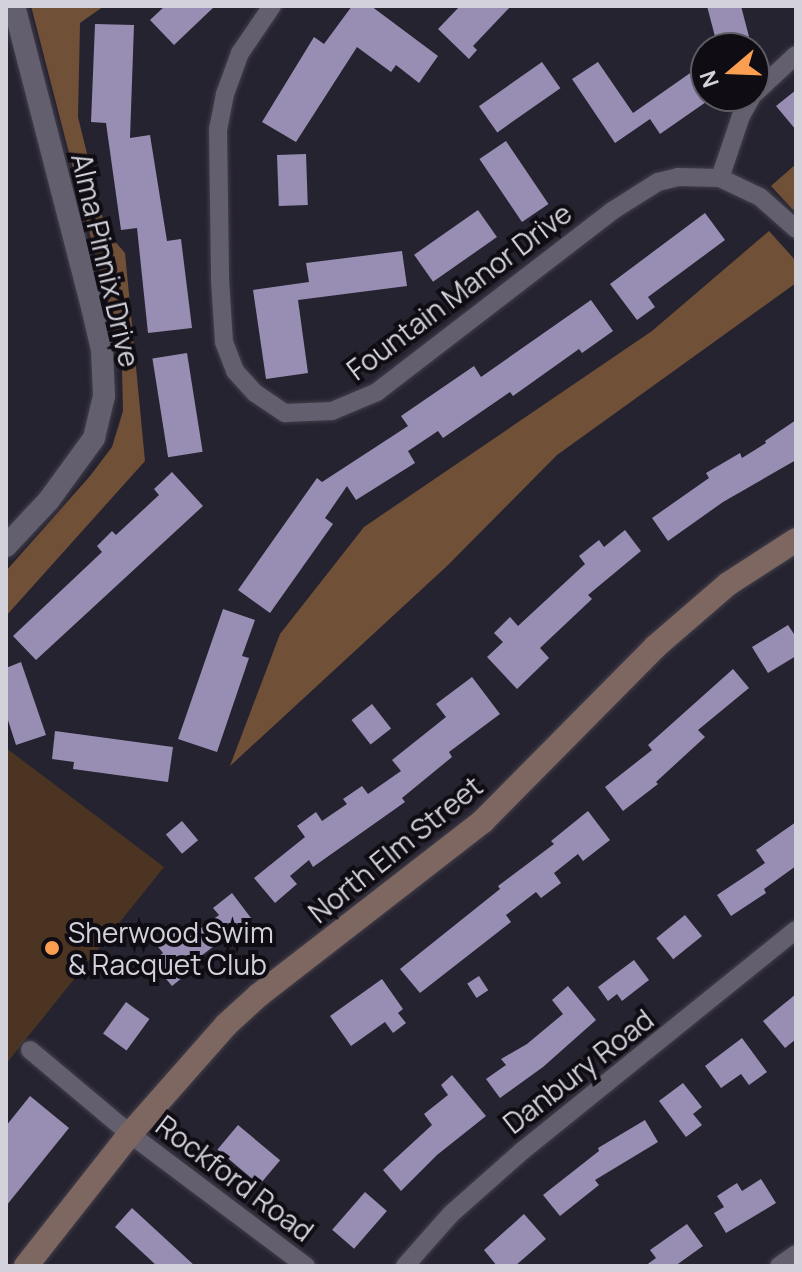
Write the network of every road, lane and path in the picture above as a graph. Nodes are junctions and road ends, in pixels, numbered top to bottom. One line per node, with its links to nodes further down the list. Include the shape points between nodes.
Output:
1 (14, 6): 9 (street, Alma Pinnix Drive, via 102,350 104,396 94,438 49,500)
2 (272, 6): 6 (street, Fountain Manor Drive, via 240,53 218,129 220,280 224,342 235,371 285,413 332,411 377,392 642,190 678,177)
3 (796, 55): 4 (street)
4 (770, 79)
5 (743, 112): 6 (street)
6 (720, 178): 7 (street, Fountain Manor Drive, via 760,197)
7 (796, 229)
8 (796, 540): 12 (main road, North Elm Street, via 728,584 655,647 473,830 259,995 182,1072)
9 (6, 546)
10 (796, 930): 16 (street, Danbury Road, via 522,1151 451,1214)
11 (30, 1050): 12 (street, Rockford Road)
12 (130, 1134): 14 (main road, North Elm Street); 15 (street, Rockford Road)
13 (796, 1254): 17 (street)
14 (26, 1266)
15 (306, 1266)
16 (405, 1266)
17 (779, 1266)

